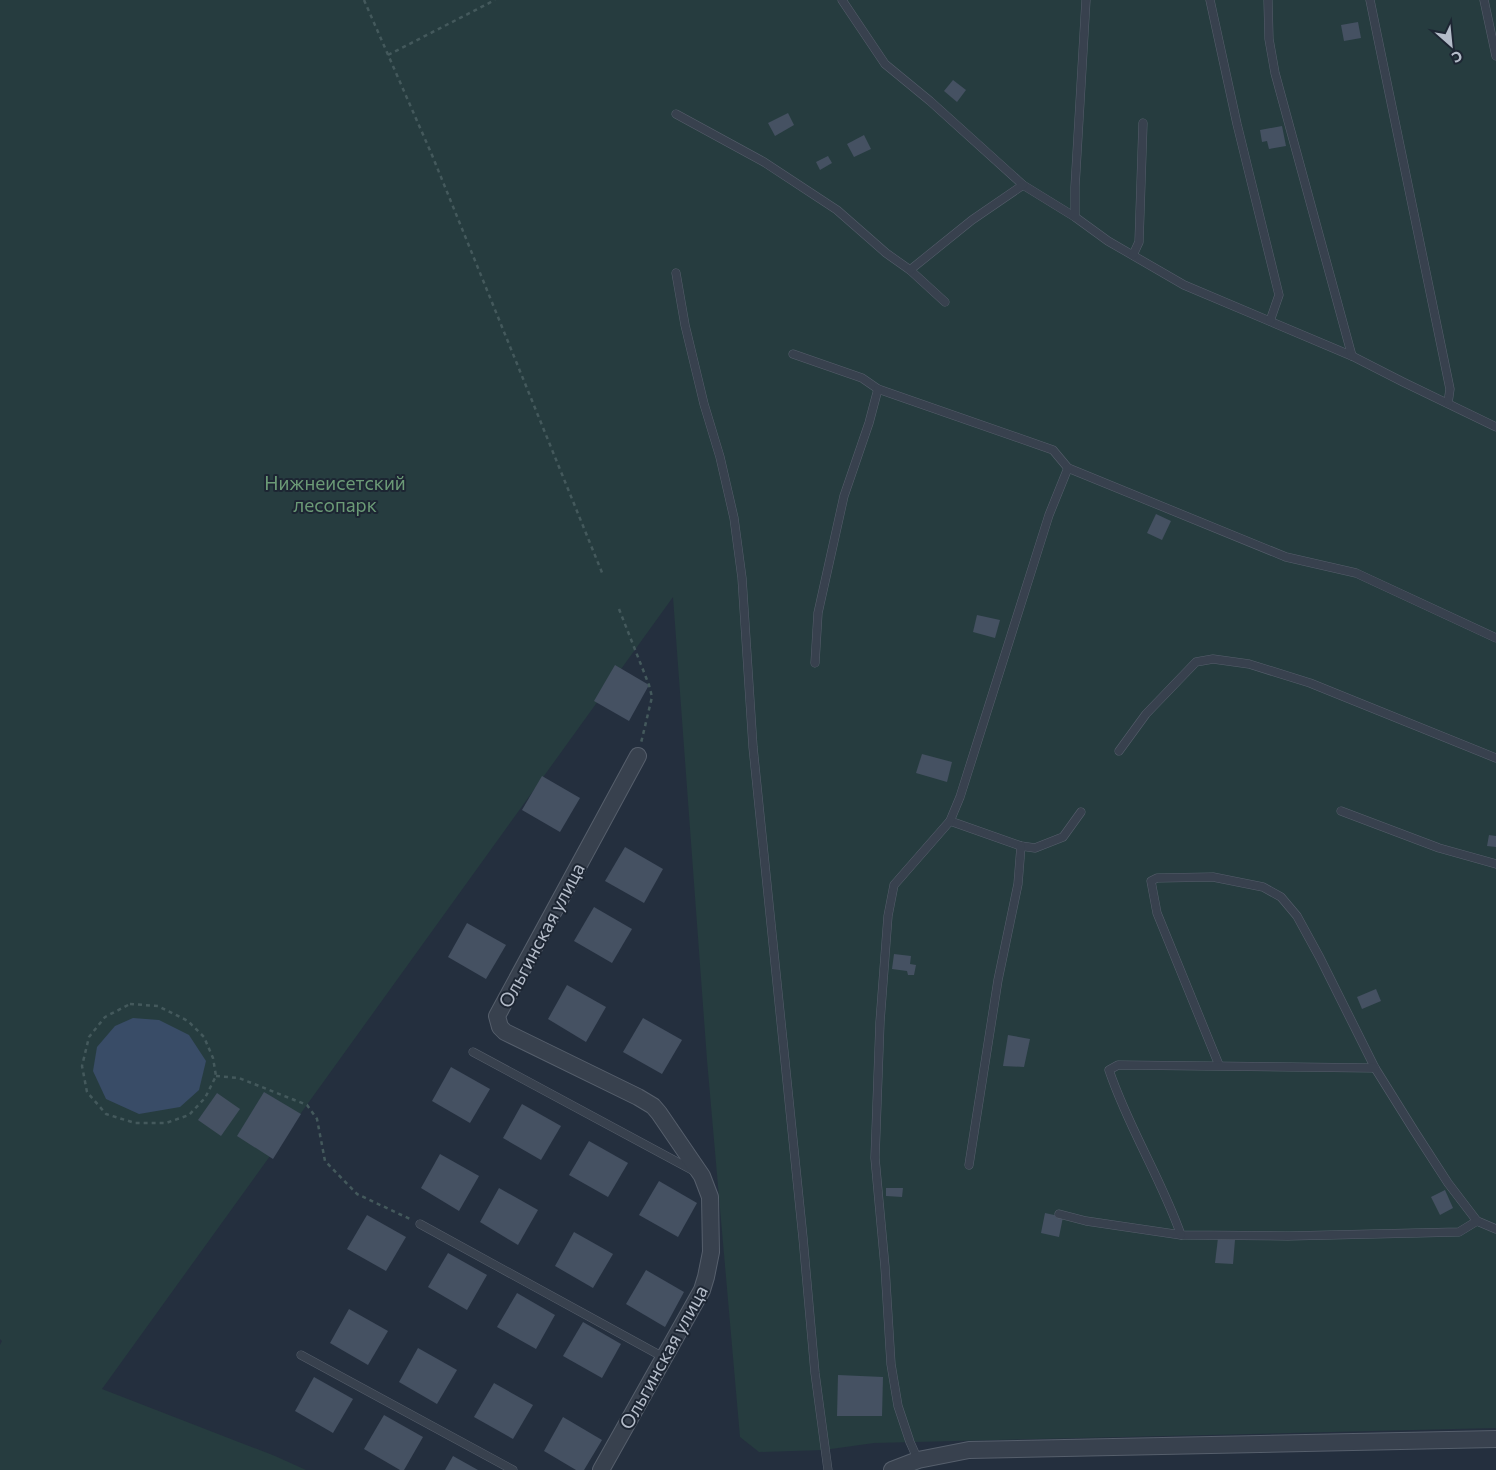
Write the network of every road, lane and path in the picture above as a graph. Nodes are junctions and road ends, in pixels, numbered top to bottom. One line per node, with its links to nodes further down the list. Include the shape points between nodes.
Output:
1 (364, 0): 9 (path)
2 (495, 0): 9 (path)
3 (842, 0): 13 (lane, via 885,64)
4 (1086, 0): 14 (lane)
5 (1210, 0): 19 (lane, via 1279,295)
6 (1268, 0): 21 (lane, via 1274,73)
7 (1370, 0): 23 (lane, via 1450,389)
8 (1484, 0): 10 (lane)
9 (388, 55): 26 (path, via 436,164)
10 (1496, 56)
11 (676, 114): 16 (lane, via 764,162 838,210)
12 (1143, 123): 15 (lane, via 1139,242)
13 (1023, 185): 14 (lane); 16 (lane, via 972,220)
14 (1075, 217): 15 (lane)
15 (1133, 255): 19 (lane, via 1184,285)
16 (910, 270): 18 (lane)
17 (676, 273): 55 (lane, via 689,342 720,457 742,578 753,747 814,1373)
18 (946, 302)
19 (1270, 321): 21 (lane)
20 (793, 354): 22 (lane, via 862,378)
21 (1352, 356): 23 (lane)
22 (878, 389): 25 (lane, via 1053,450); 29 (lane, via 844,496 818,612)
23 (1448, 403): 24 (lane)
24 (1496, 427)
25 (1068, 468): 28 (lane, via 1286,557 1356,573); 35 (lane, via 1049,515)
26 (604, 575)
27 (619, 609): 31 (path, via 652,697)
28 (1496, 638)
29 (815, 663)
30 (1119, 751): 32 (lane, via 1146,714 1196,662 1213,659 1249,664 1310,683)
31 (638, 756): 43 (street, Ольгинская улица, via 497,1016 505,1032 647,1102 659,1113)
32 (1496, 758)
33 (1081, 812): 36 (lane, via 1063,837 1035,848)
34 (1341, 812): 37 (lane, via 1439,848)
35 (950, 821): 36 (lane); 52 (lane, via 894,886 888,916 880,1022 875,1158 892,1364 898,1406)
36 (1021, 846): 42 (lane, via 1018,884 998,980)
37 (1496, 864)
38 (473, 1052): 43 (lane)
39 (1219, 1065): 40 (lane); 40 (lane, via 1157,913 1151,881 1158,878 1213,877 1263,887 1281,897 1297,916); 48 (lane, via 1118,1064 1109,1070 1116,1093 1172,1209)
40 (1375, 1068): 45 (lane, via 1448,1183)
41 (216, 1076): 41 (path, via 214,1058 204,1037 188,1021 158,1006 130,1004 105,1016 89,1037 82,1066 87,1092 106,1114 135,1123 166,1123 189,1115 206,1098); 46 (path, via 239,1078 307,1105 317,1119 325,1161 357,1194)
42 (970, 1165)
43 (702, 1176): 50 (street, Ольгинская улица, via 710,1197 709,1264 702,1290)
44 (1059, 1214): 48 (lane)
45 (1477, 1221): 47 (lane); 48 (lane, via 1459,1232)
46 (420, 1224): 50 (lane)
47 (1496, 1229)
48 (1181, 1235)
49 (301, 1355): 53 (lane)
50 (663, 1357): 54 (street, Ольгинская улица)
51 (1496, 1439): 52 (street, via 969,1450)
52 (918, 1460): 56 (street)
53 (513, 1470)
54 (601, 1470)
55 (828, 1470)
56 (892, 1470)

